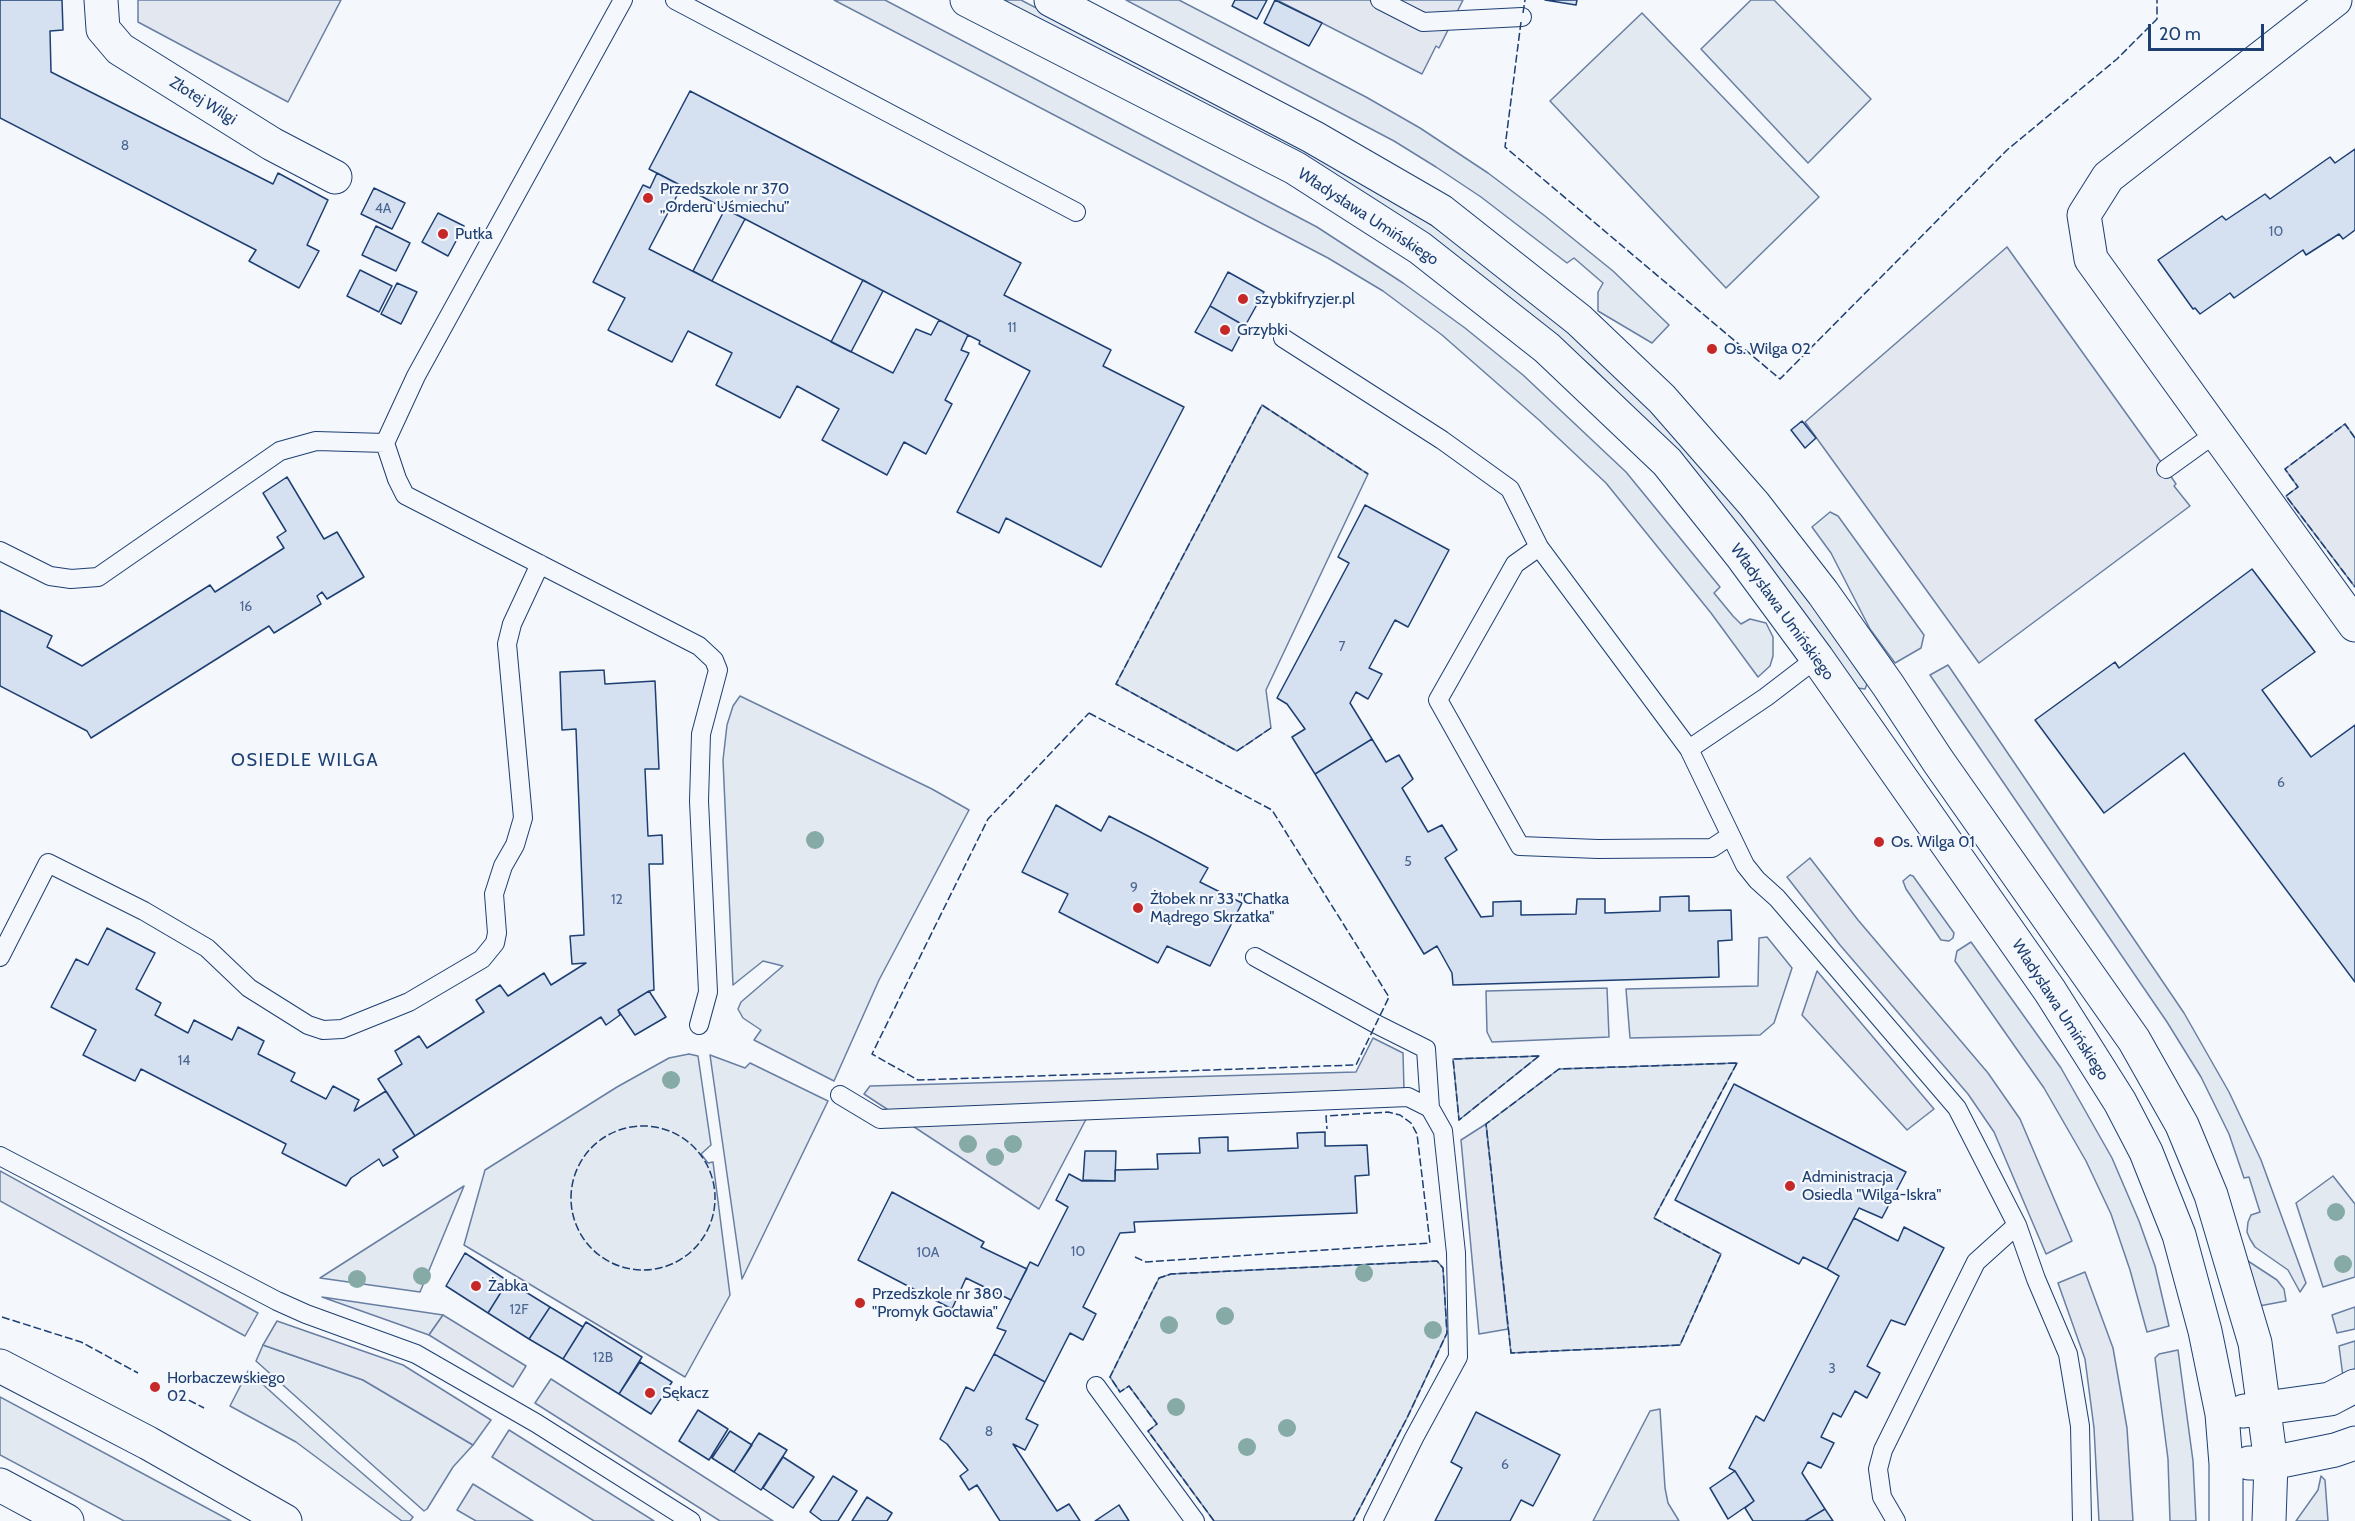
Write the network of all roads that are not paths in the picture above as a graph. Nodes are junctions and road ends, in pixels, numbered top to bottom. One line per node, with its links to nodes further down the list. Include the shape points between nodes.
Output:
1 (101, 0): 9 (street, Złotej Wilgi, via 103,28 120,49 272,144)
2 (623, 0): 13 (lane, via 416,376)
3 (675, 0): 10 (lane)
4 (967, 0): 19 (street, Władysława Umińskiego, via 1295,168 1420,248 1547,348 1667,462)
5 (1051, 0): 32 (street, via 1312,136 1441,211 1579,320 1662,399 1716,459 1823,593 2134,1040 2182,1125 2211,1195 2251,1322)
6 (1380, 0): 8 (lane, via 1423,22)
7 (2335, 0): 12 (street, via 2108,177 2084,215 2091,259)
8 (1522, 17)
9 (335, 177)
10 (1076, 212)
11 (1283, 338): 15 (lane, via 1442,440 1510,489)
12 (2216, 433): 14 (lane); 18 (street)
13 (385, 443): 16 (lane, via 316,441 280,451 98,577 50,576); 17 (lane, via 405,495)
14 (2166, 469)
15 (1539, 547): 20 (lane); 21 (lane, via 1515,564 1438,700 1520,846 1712,848)
16 (0, 551)
17 (540, 564): 22 (lane, via 512,624 507,644 523,818 494,894 498,933 482,958 409,1002 342,1029 323,1030 308,1025 249,988 207,948 144,910 48,863); 24 (lane, via 699,646 709,653 718,670 701,734 699,801 708,992)
18 (2355, 625)
19 (1817, 658): 20 (lane); 33 (street, Władysława Umińskiego, via 2050,991 2120,1102 2146,1152 2179,1235 2205,1330)
20 (1689, 749): 21 (lane)
21 (1730, 836): 28 (lane, via 1757,880 1777,898 1957,1108)
22 (0, 957)
23 (1255, 957): 26 (lane, via 1426,1049)
24 (699, 1025)
25 (840, 1095): 26 (lane, via 880,1119 1408,1097)
26 (1430, 1108): 42 (lane, via 1443,1131 1446,1157 1456,1253 1458,1357)
27 (0, 1156): 40 (lane, via 277,1301 416,1354 536,1423)
28 (2017, 1225): 43 (lane, via 1976,1262 1882,1450 1878,1469 1882,1497); 44 (lane, via 2068,1354 2080,1426)
29 (0, 1366): 39 (street, via 148,1443)
30 (1096, 1386): 41 (lane)
31 (2355, 1386): 32 (street, via 2330,1400)
32 (2265, 1409): 33 (street); 35 (street)
33 (2222, 1414): 36 (street, Władysława Umińskiego)
34 (2355, 1443): 35 (street)
35 (2271, 1462): 36 (street); 46 (street)
36 (2226, 1464): 45 (street, Władysława Umińskiego)
37 (0, 1485): 38 (street)
38 (67, 1521)
39 (285, 1521)
40 (691, 1521)
41 (1195, 1521)
42 (1373, 1521)
43 (1896, 1521)
44 (2082, 1521)
45 (2226, 1521)
46 (2269, 1521)

